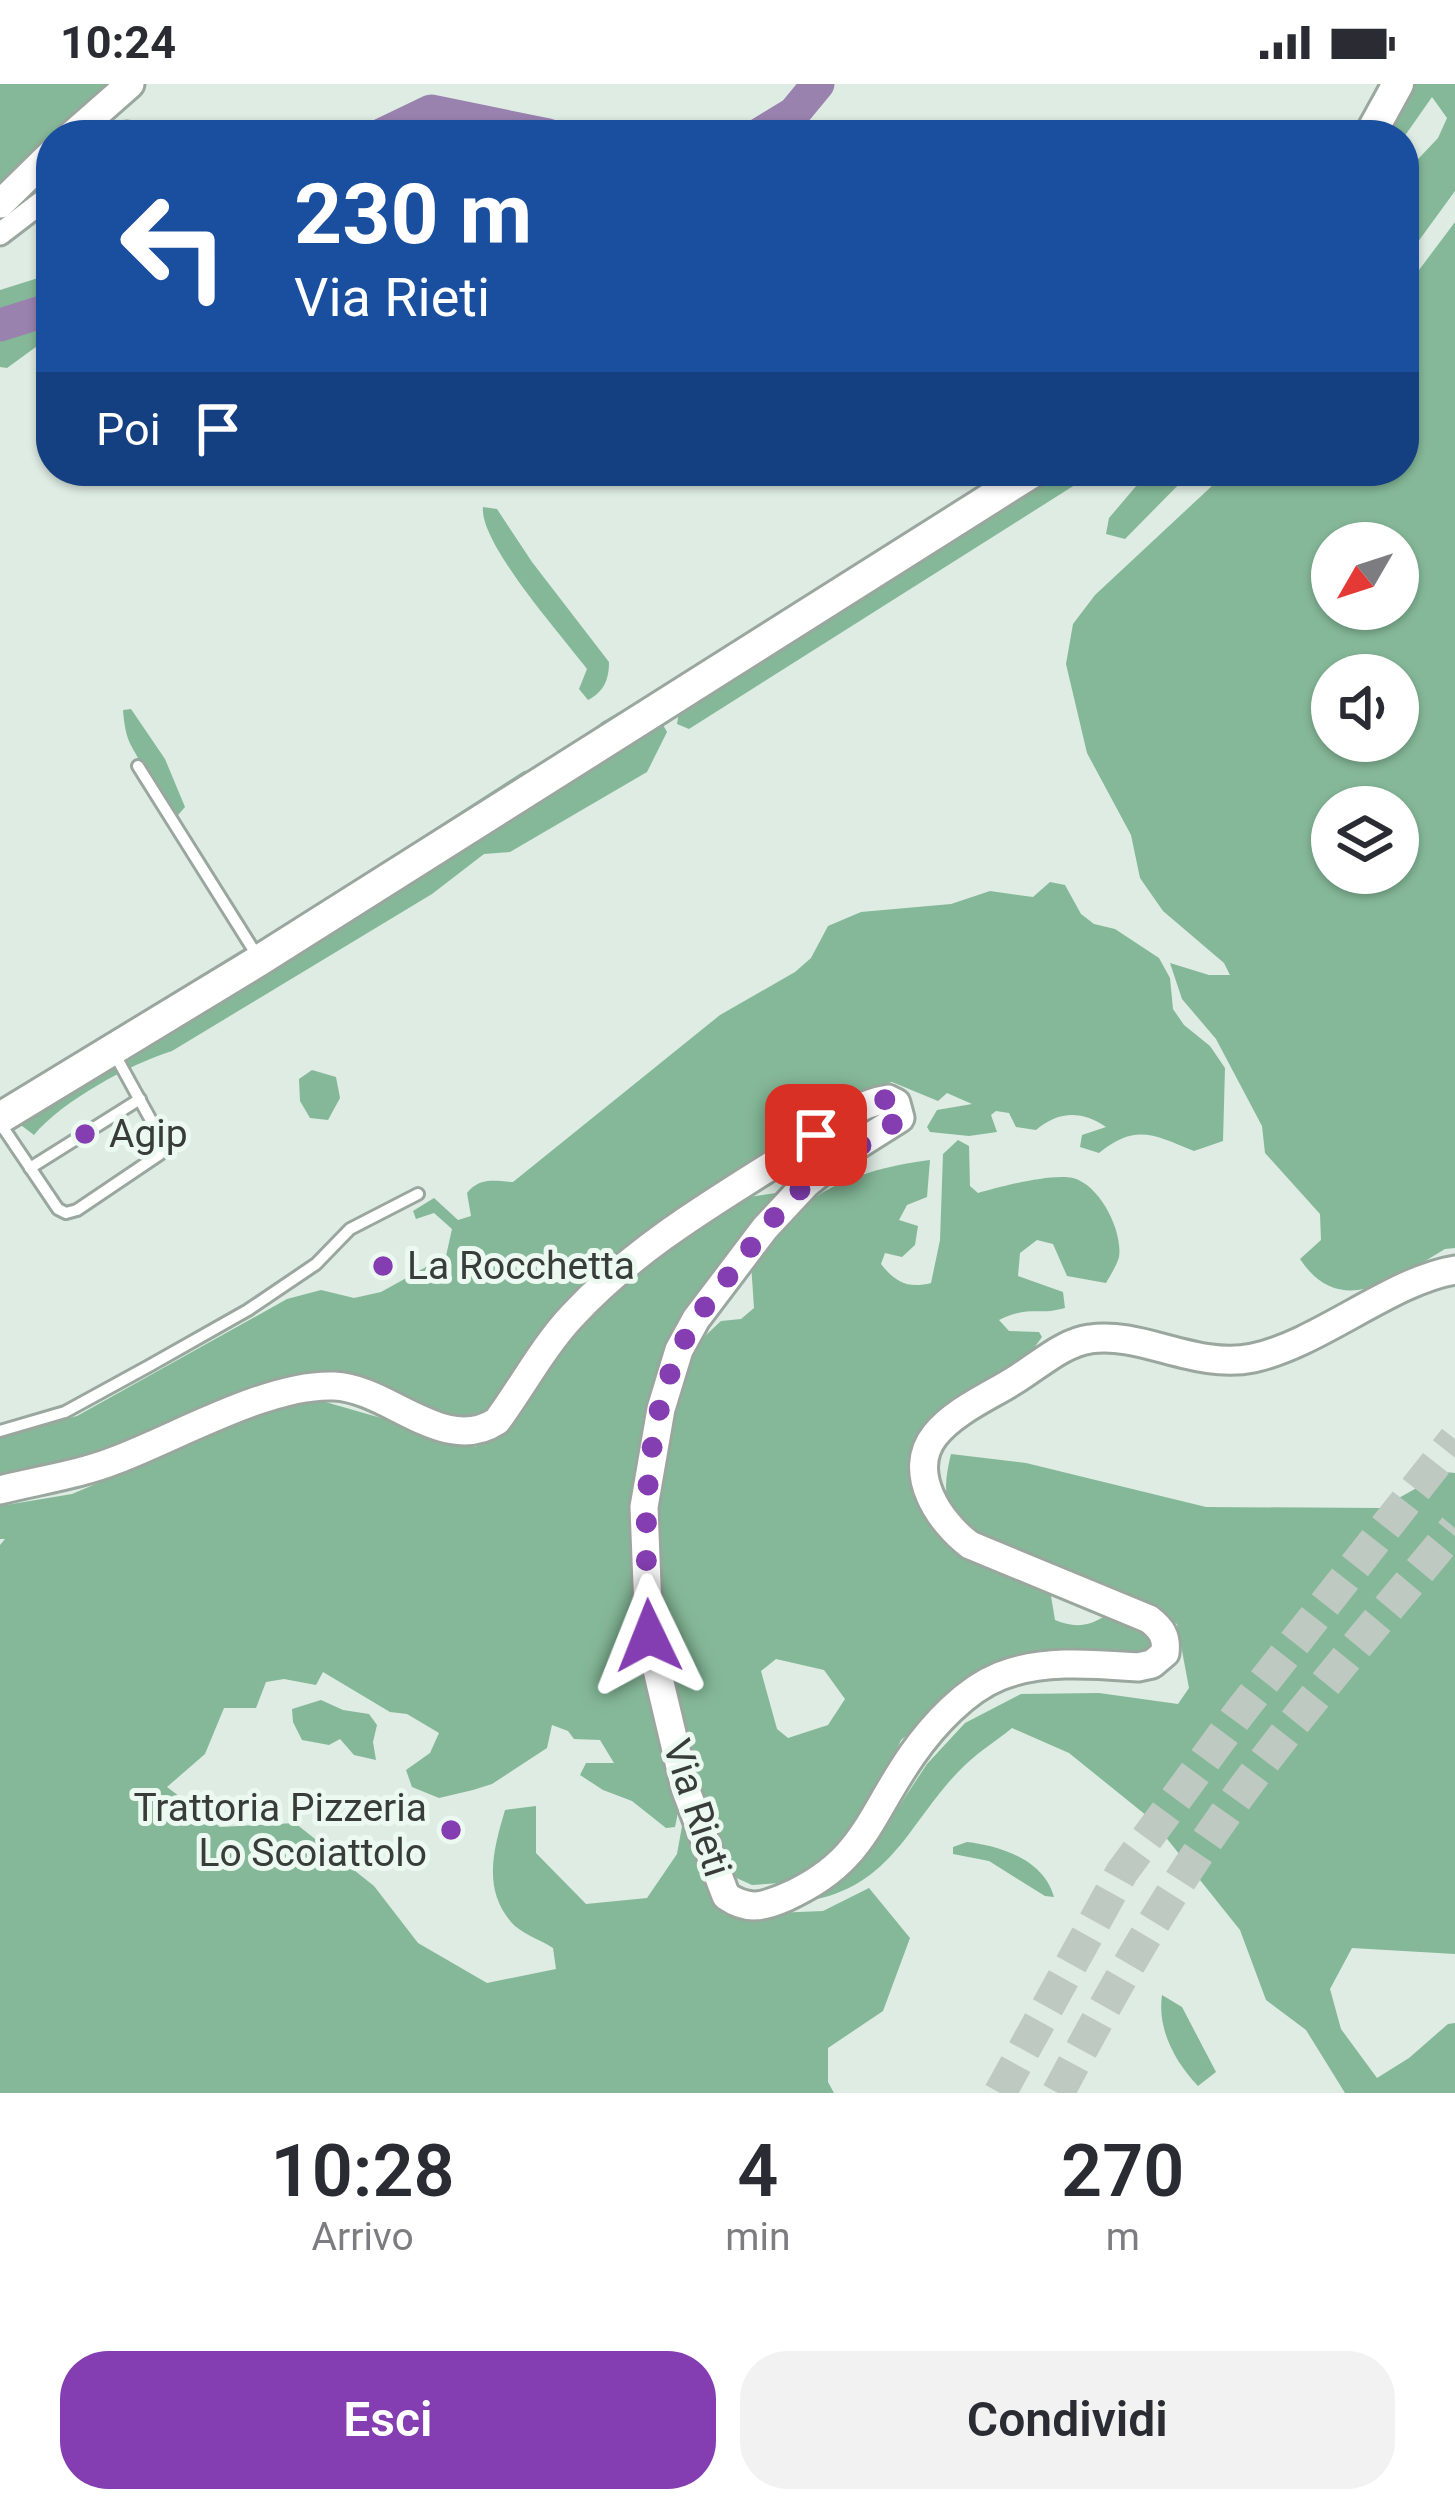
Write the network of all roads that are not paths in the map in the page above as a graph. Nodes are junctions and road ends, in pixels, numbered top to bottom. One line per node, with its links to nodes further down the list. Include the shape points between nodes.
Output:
1 (130, 84): 3 (street)
2 (1397, 84): 4 (main road)
3 (89, 120)
4 (1378, 120)
5 (36, 169): 6 (street)
6 (0, 204)
7 (36, 206): 8 (street)
8 (0, 234)
9 (1010, 486): 11 (main road)
10 (138, 766): 11 (lane)
11 (260, 960): 12 (main road)
12 (112, 1050): 13 (lane); 14 (main road)
13 (140, 1099): 15 (lane); 15 (lane, via 164,1144 160,1154 77,1210 58,1209)
14 (0, 1120): 15 (lane)
15 (29, 1168)
16 (418, 1194): 18 (lane, via 350,1229 248,1310 65,1412)
17 (1455, 1270): 19 (street, Via Rieti, via 1253,1358 1200,1359 1086,1339 935,1436 927,1482 940,1518 956,1534 1149,1619 1161,1628 1165,1653 1138,1667 1048,1666 999,1676 949,1710 838,1866 763,1907 726,1896 686,1788 649,1636 644,1507 662,1409 696,1318 806,1184 900,1118 889,1099 840,1117 609,1278 482,1431 444,1429 355,1388 304,1388 112,1462)
18 (0, 1431)
19 (0, 1490)

